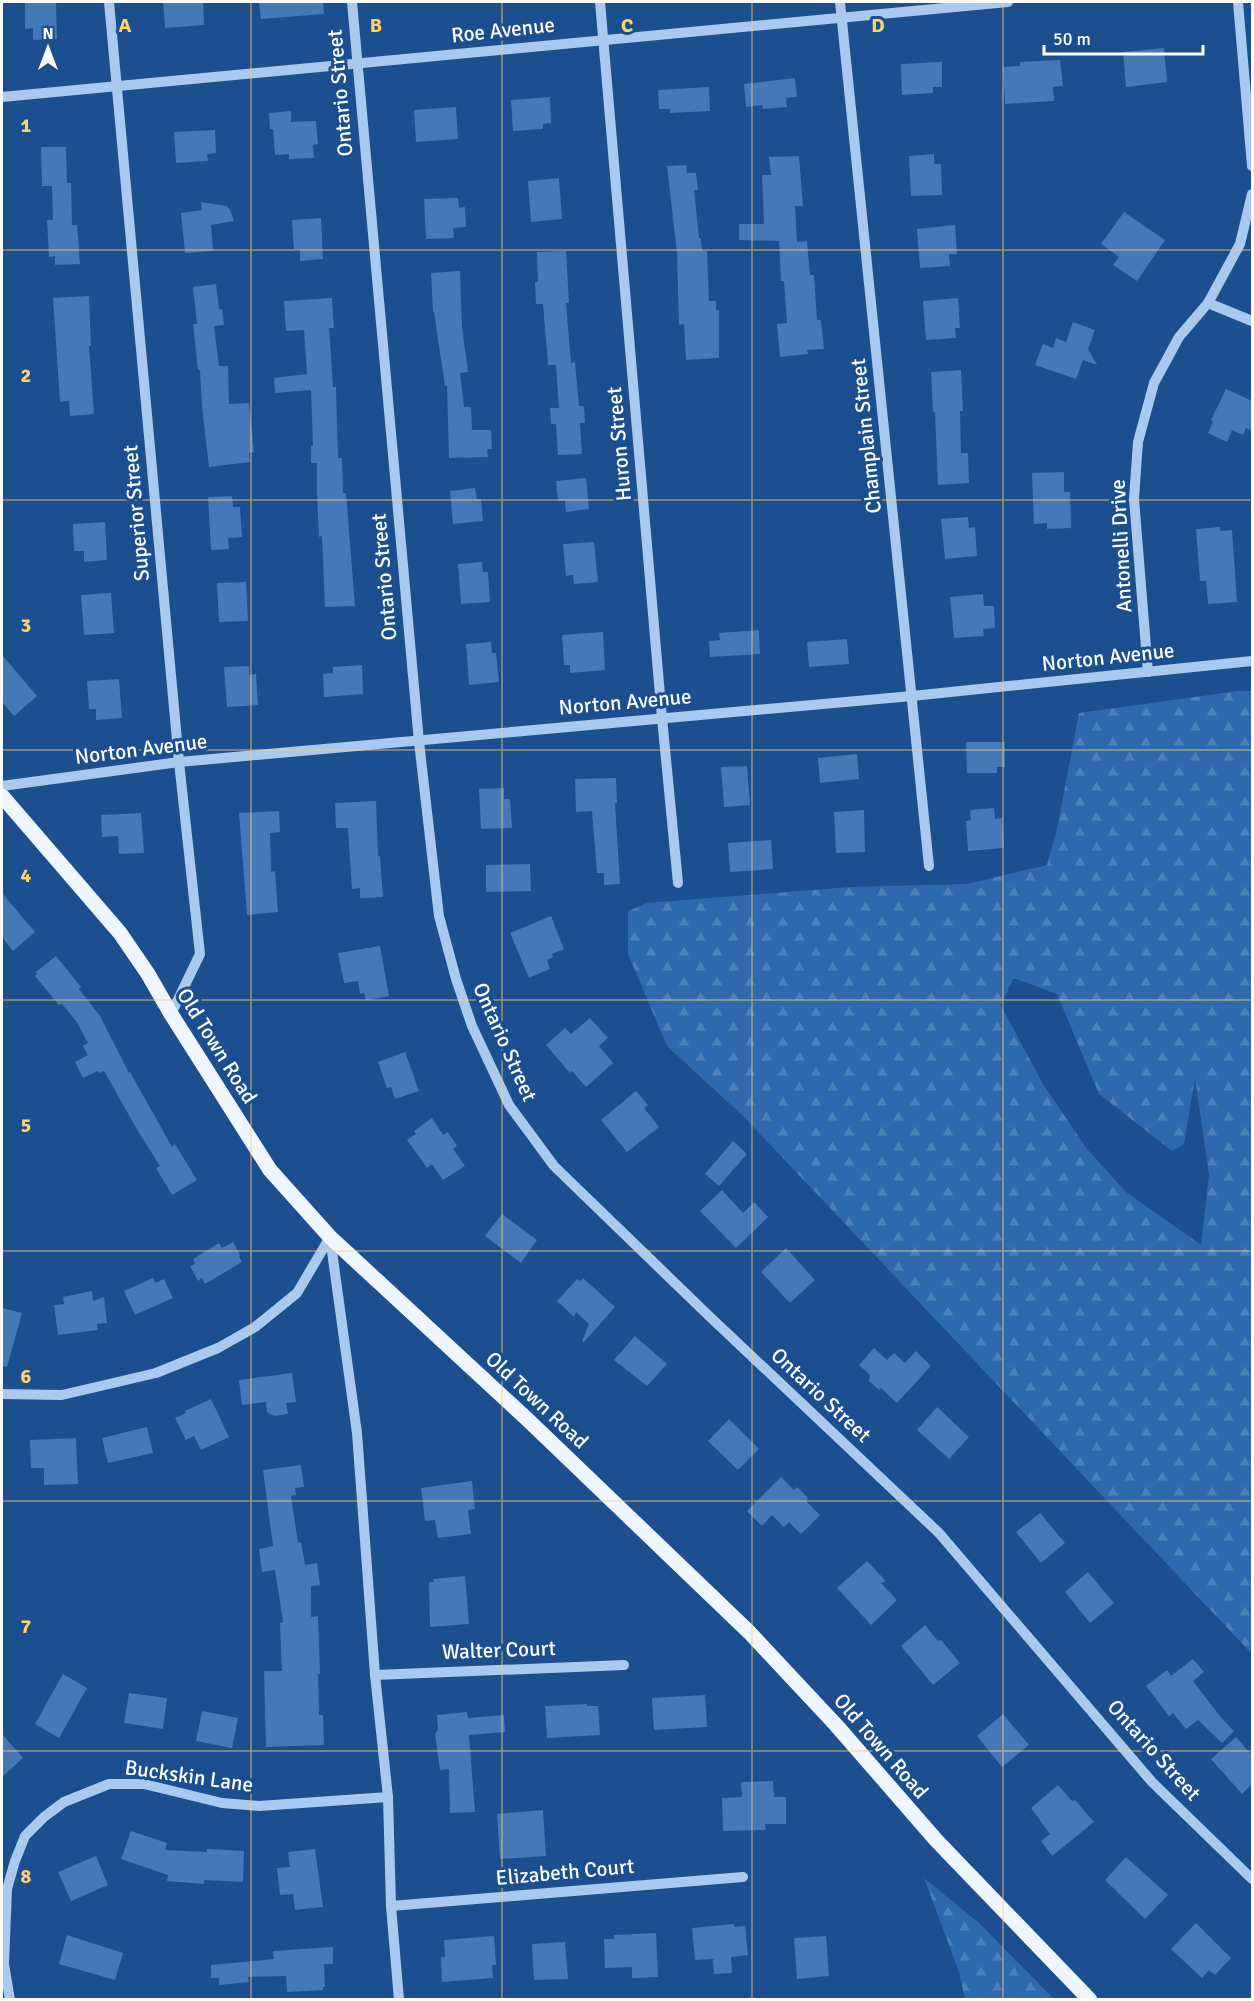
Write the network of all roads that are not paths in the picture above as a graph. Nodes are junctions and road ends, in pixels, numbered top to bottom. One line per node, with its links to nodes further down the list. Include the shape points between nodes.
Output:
1 (109, 2): 10 (street, Superior Street)
2 (352, 2): 9 (street, Ontario Street)
3 (600, 2): 8 (street, Huron Street)
4 (840, 2): 7 (street, Champlain Street)
5 (1008, 2): 7 (street, Roe Avenue)
6 (1238, 2): 12 (street)
7 (842, 18): 8 (street, Roe Avenue); 18 (street, Champlain Street)
8 (603, 40): 9 (street, Roe Avenue); 19 (street, Huron Street)
9 (357, 64): 10 (street, Roe Avenue); 20 (street, Ontario Street)
10 (116, 85): 11 (street, Roe Avenue); 21 (street, Superior Street)
11 (2, 97)
12 (1252, 166)
13 (1252, 194): 14 (street, Antonelli Drive, via 1240,244)
14 (1208, 303): 15 (street); 17 (street, Antonelli Drive, via 1179,337 1154,383 1138,442 1134,499)
15 (1252, 321)
16 (1252, 661): 17 (street, Norton Avenue)
17 (1148, 672): 18 (street, Norton Avenue)
18 (912, 696): 19 (street, Norton Avenue); 24 (street, Champlain Street)
19 (662, 718): 20 (street, Norton Avenue); 25 (street, Huron Street)
20 (419, 742): 21 (street, Norton Avenue); 33 (street, Ontario Street, via 439,916 472,1026 509,1105 554,1166 939,1533 1152,1782)
21 (179, 762): 22 (street, Norton Avenue); 26 (street, Superior Street, via 200,954)
22 (2, 786)
23 (2, 796): 26 (main road, Old Town Road, via 120,933)
24 (929, 866)
25 (678, 883)
26 (171, 1014): 27 (main road, Old Town Road, via 270,1170)
27 (330, 1237): 28 (street, via 297,1293 255,1327 218,1348 156,1373 62,1395); 30 (street, via 357,1433); 38 (main road, Old Town Road, via 749,1632 936,1840)
28 (2, 1394)
29 (624, 1665): 30 (street, Walter Court)
30 (375, 1675): 31 (street)
31 (388, 1797): 34 (street); 35 (street, Buckskin Lane, via 259,1806 222,1803 144,1784 109,1784 72,1798 25,1836 7,1889)
32 (743, 1877): 34 (street, Elizabeth Court)
33 (1252, 1879)
34 (391, 1906): 37 (street)
35 (3, 1964): 36 (street, Buckskin Lane)
36 (10, 2000)
37 (399, 2000)
38 (1090, 2000)

